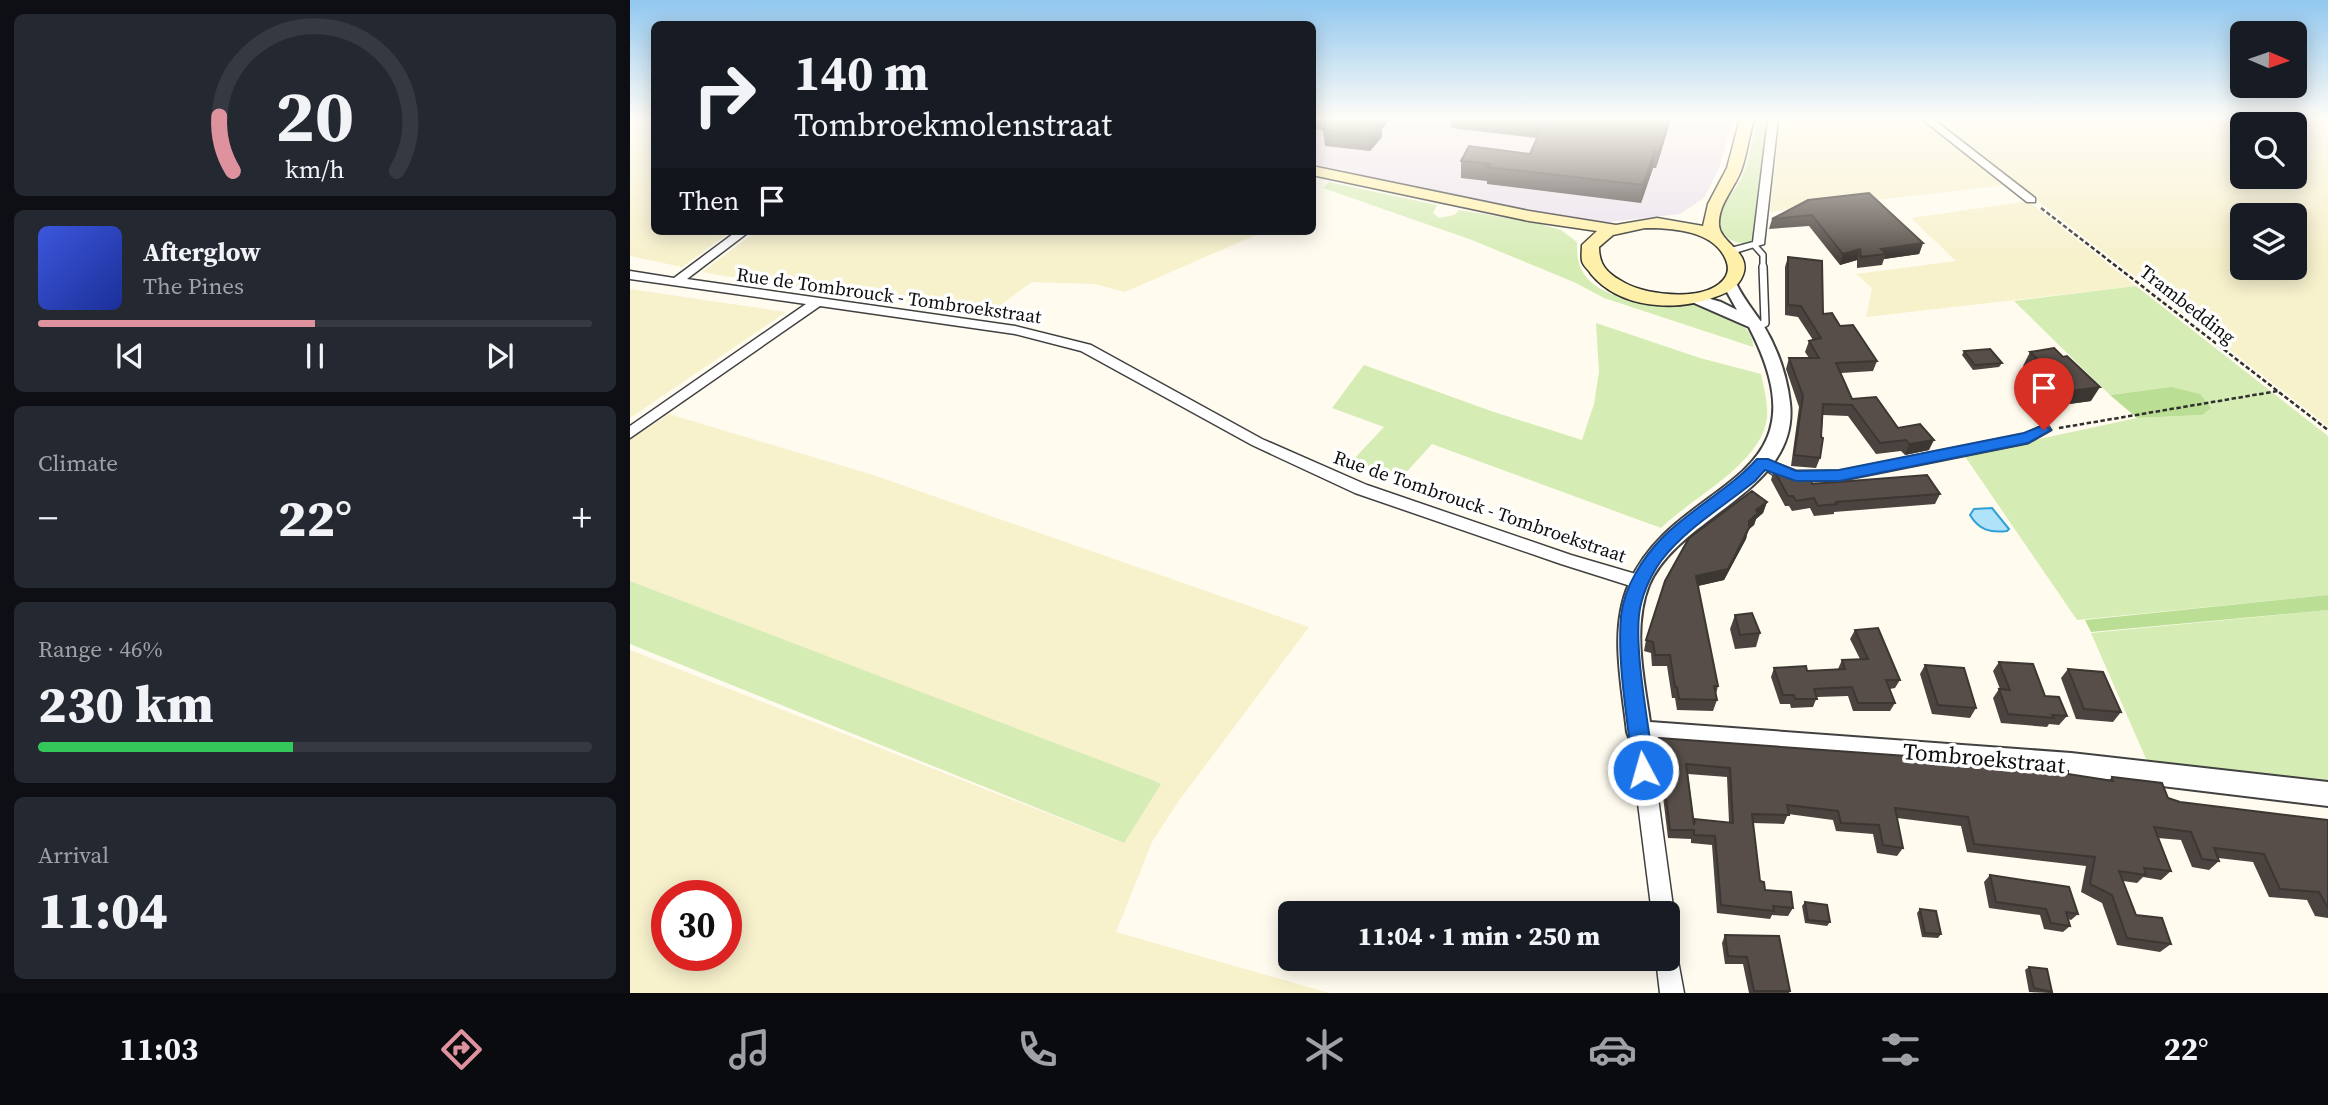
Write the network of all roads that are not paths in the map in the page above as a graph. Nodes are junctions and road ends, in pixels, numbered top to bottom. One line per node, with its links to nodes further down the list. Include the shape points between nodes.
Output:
1 (1734, 165): 5 (main road)
2 (1768, 165): 12 (street, via 1760,237)
3 (1986, 165): 6 (street)
4 (1316, 171): 7 (main road)
5 (1718, 197): 8 (main road); 11 (main road, via 1710,219)
6 (2031, 200)
7 (1529, 216): 9 (main road); 13 (main road, via 1573,233)
8 (1667, 223): 9 (main road); 11 (main road)
9 (1614, 229): 13 (main road)
10 (739, 235): 16 (street)
11 (1713, 237): 14 (main road)
12 (1755, 246): 14 (street); 20 (lane, via 1763,255 1765,323)
13 (1589, 249): 18 (main road, via 1592,269 1614,288 1658,300)
14 (1731, 251): 17 (main road, via 1737,266)
15 (630, 275): 16 (street, Rue de Tombrouck - Tombroekstraat)
16 (674, 283): 19 (street, Rue de Tombrouck - Tombroekstraat)
17 (1729, 283): 18 (main road); 20 (street)
18 (1693, 299): 20 (street, via 1732,312)
19 (816, 303): 22 (street); 24 (street, Rue de Tombrouck - Tombroekstraat, via 1015,330 1086,348 1257,442 1361,489)
20 (1756, 327): 23 (street, via 1782,415)
21 (2044, 430): 23 (street, via 2028,438 1839,476 1796,476)
22 (630, 433)
23 (1763, 463): 24 (street, via 1670,540)
24 (1640, 582): 25 (street, via 1630,614)
25 (1639, 732): 26 (street, Tombroekstraat, via 2071,764); 27 (street)
26 (2328, 794)
27 (1661, 901)
28 (1669, 971): 29 (street)
29 (1672, 993)

